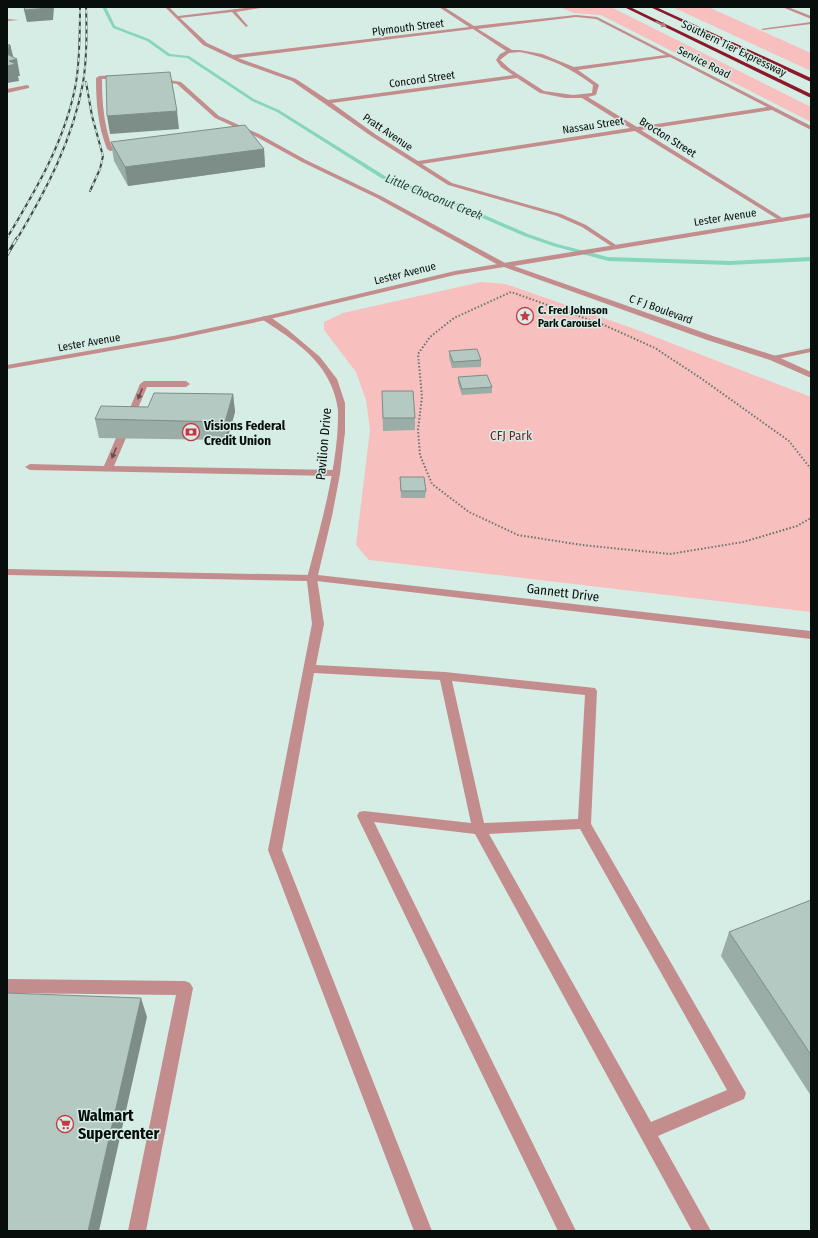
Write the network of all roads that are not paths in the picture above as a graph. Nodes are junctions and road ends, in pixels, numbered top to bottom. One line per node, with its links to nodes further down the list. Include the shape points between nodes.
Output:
1 (167, 7): 10 (street, Pratt Avenue)
2 (265, 7): 7 (street)
3 (441, 7): 16 (street)
4 (626, 7): 28 (highway, Southern Tier Expressway, one-way to 28)
5 (652, 7): 25 (highway, Southern Tier Expressway)
6 (784, 7): 11 (street)
7 (240, 8): 8 (street)
8 (233, 10): 10 (street); 15 (street)
9 (587, 16): 16 (street, Plymouth Street); 20 (street, Service Road, via 597,18)
10 (177, 17): 19 (street, Pratt Avenue, via 205,44)
11 (811, 18)
12 (7, 20): 13 (street)
13 (17, 20)
14 (811, 23): 17 (street)
15 (246, 26)
16 (474, 28): 18 (street); 19 (street, Plymouth Street)
17 (763, 29)
18 (510, 51): 21 (street, via 520,50 550,57); 22 (street, via 498,60 503,68)
19 (232, 56): 30 (street, Pratt Avenue, via 294,80)
20 (670, 56): 21 (street); 31 (street, Service Road)
21 (574, 69): 29 (street, via 596,85 594,94)
22 (518, 76): 29 (street, via 537,90); 30 (street, Concord Street)
23 (128, 77): 36 (street, via 99,78 100,109 110,149)
24 (150, 79): 34 (street, C F J Boulevard, via 179,83 217,117)
25 (811, 80)
26 (27, 87): 27 (street)
27 (7, 92)
28 (811, 96)
29 (584, 97): 33 (street, Brocton Street)
30 (327, 102): 37 (street, Pratt Avenue)
31 (773, 108): 32 (street, Service Road); 33 (street, Nassau Street)
32 (811, 128)
33 (635, 129): 37 (street, Nassau Street); 39 (street, Brocton Street)
34 (257, 135): 35 (street); 41 (street, C F J Boulevard)
35 (242, 137)
36 (133, 147)
37 (416, 163): 40 (street, Pratt Avenue, via 450,184 559,215 584,226)
38 (811, 215): 39 (street, Lester Avenue)
39 (782, 220): 40 (street, Lester Avenue)
40 (614, 246): 41 (street, Lester Avenue)
41 (503, 264): 42 (street, Lester Avenue, via 455,272); 44 (street, C F J Boulevard)
42 (266, 318): 45 (street, Lester Avenue, via 173,338); 52 (street, Pavilion Drive, via 306,346 332,377 342,409)
43 (811, 350): 44 (street)
44 (773, 358): 46 (street, C F J Boulevard)
45 (7, 367)
46 (811, 375)
47 (186, 384): 48 (street, one-way to 48, via 144,384)
48 (127, 425)
49 (121, 438): 51 (street, one-way to 51)
50 (30, 467): 51 (street)
51 (108, 468): 52 (street)
52 (335, 473): 54 (street, Pavilion Drive, via 325,528)
53 (7, 572): 54 (street, Gannett Drive)
54 (312, 578): 55 (street, Gannett Drive); 56 (street, via 318,624)
55 (811, 635)
56 (309, 669): 57 (street); 63 (street, via 275,850)
57 (445, 676): 58 (street, via 591,691); 59 (street)
58 (584, 824): 59 (street); 61 (street, via 738,1093)
59 (479, 829): 61 (street); 64 (street, via 364,816)
60 (7, 986): 62 (street, via 185,988)
61 (647, 1132): 65 (street)
62 (137, 1231)
63 (423, 1231)
64 (566, 1231)
65 (702, 1231)

